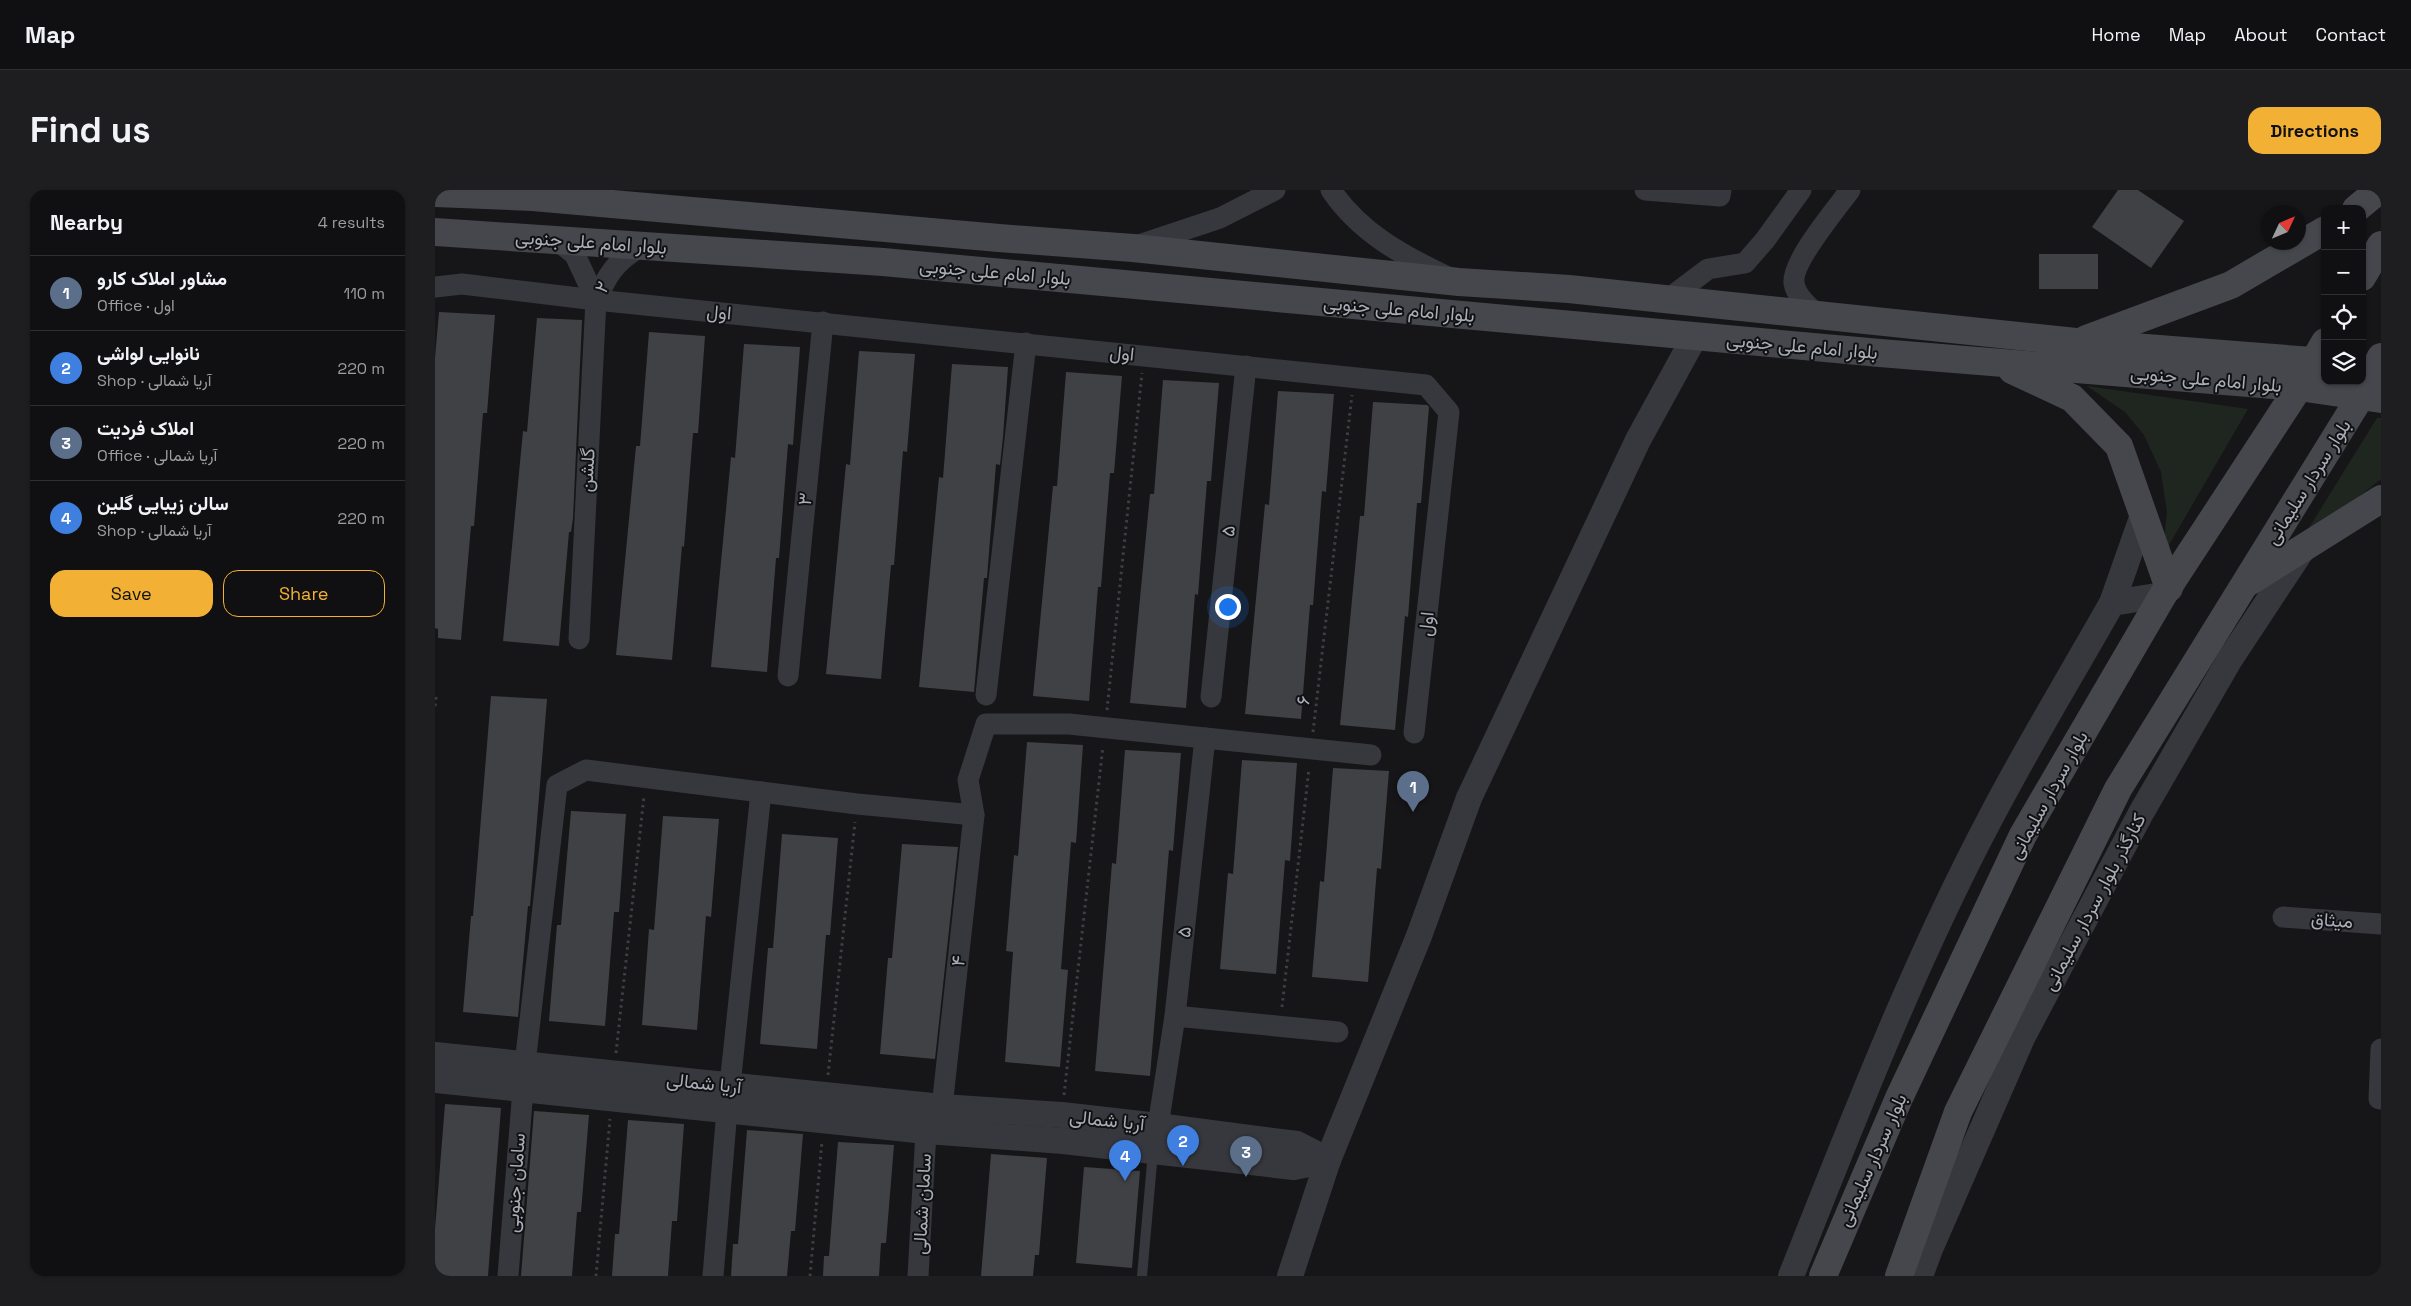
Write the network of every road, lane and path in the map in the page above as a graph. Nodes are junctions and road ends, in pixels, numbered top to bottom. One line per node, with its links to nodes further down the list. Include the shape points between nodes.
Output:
1 (1275, 190): 15 (street, via 1219,218)
2 (1331, 190): 17 (street, via 1339,203 1371,234 1407,258)
3 (1645, 190): 4 (street, via 1720,196)
4 (1721, 190)
5 (1801, 190): 20 (street, via 1745,263 1708,269)
6 (1850, 190): 21 (street, via 1799,262 1794,282 1802,300)
7 (2379, 190): 9 (main road)
8 (435, 193): 15 (main road, بلوار امام علی جنوبی, via 533,197)
9 (2361, 205)
10 (435, 232): 12 (main road, بلوار امام علی جنوبی)
11 (2321, 232): 25 (main road, via 2231,285)
12 (557, 240): 14 (main road, بلوار امام علی جنوبی); 19 (street, ۲, via 575,255)
13 (2381, 245): 16 (main road)
14 (640, 247): 19 (street, ۲, via 621,258 609,272); 22 (main road, بلوار امام علی جنوبی, via 883,262)
15 (1133, 248): 17 (main road, بلوار امام علی جنوبی)
16 (2366, 270)
17 (1467, 283): 20 (main road, بلوار امام علی جنوبی, via 1569,289); 22 (main road)
18 (435, 287): 19 (street, اول, via 461,284)
19 (596, 300): 23 (street, اول); 40 (street, گلشن)
20 (1667, 300): 21 (main road, بلوار امام علی جنوبی)
21 (1817, 314): 25 (main road, بلوار امام علی جنوبی)
22 (1471, 315): 24 (main road, بلوار امام علی جنوبی)
23 (823, 322): 26 (street, اول); 42 (street, ۳)
24 (1695, 336): 28 (main road, بلوار امام علی جنوبی); 80 (street, via 1638,440 1469,798 1419,936)
25 (2079, 342): 27 (main road, بلوار امام علی جنوبی)
26 (1025, 343): 30 (street, اول); 43 (street)
27 (2321, 355): 32 (main road, بلوار سردار سلیمانی)
28 (1995, 362): 32 (main road, بلوار امام علی جنوبی); 35 (main road, via 2072,398 2119,446)
29 (2375, 362): 33 (main road, بلوار سردار سلیمانی)
30 (1245, 366): 31 (street, اول); 45 (street, ۵)
31 (1354, 377): 47 (street, اول, via 1426,385 1449,412); 49 (path, ۶)
32 (2299, 387): 33 (main road, بلوار امام علی جنوبی); 37 (main road, بلوار سردار سلیمانی)
33 (2371, 398): 38 (main road, بلوار سردار سلیمانی)
34 (2381, 499): 36 (main road)
35 (2143, 515): 37 (main road); 39 (street)
36 (2304, 547): 38 (main road); 41 (street, کنارگذر بلوار سردار سلیمانی)
37 (2166, 591): 39 (street); 56 (main road, بلوار سردار سلیمانی)
38 (2238, 592): 41 (street); 57 (main road, بلوار سردار سلیمانی, via 2118,790)
39 (2112, 604): 55 (street)
40 (579, 639)
41 (2230, 659): 58 (street, کنارگذر بلوار سردار سلیمانی)
42 (788, 676)
43 (987, 695)
44 (436, 697): 46 (path)
45 (1211, 697)
46 (435, 706)
47 (1414, 733)
48 (1205, 738): 49 (street); 54 (street, ۴, via 1069,724 986,724 968,780); 61 (street, ۵)
49 (1311, 749): 50 (street); 62 (path, ۶)
50 (1371, 755)
51 (646, 778): 52 (street); 66 (street, سامان جنوبی, via 586,770 557,785); 69 (path)
52 (761, 792): 53 (street); 71 (street)
53 (857, 804): 54 (street); 70 (path)
54 (974, 815): 74 (street, ۴)
55 (1991, 816): 56 (street); 68 (street)
56 (2023, 835): 72 (main road, بلوار سردار سلیمانی)
57 (2084, 858): 58 (street); 75 (main road, بلوار سردار سلیمانی)
58 (2110, 871): 77 (street, کنارگذر بلوار سردار سلیمانی, via 2023,1038)
59 (2283, 917): 60 (street, میثاق)
60 (2381, 924)
61 (1175, 1016): 62 (street); 79 (street, ۵)
62 (1279, 1026): 63 (street)
63 (1338, 1032)
64 (2381, 1049): 73 (street)
65 (435, 1055): 66 (street, آریا شمالی)
66 (524, 1076): 67 (street, آریا شمالی); 69 (street, آریا شمالی); 81 (street, سامان جنوبی)
67 (435, 1080)
68 (1867, 1084): 72 (street); 88 (street)
69 (613, 1086): 71 (street, آریا شمالی); 82 (path)
70 (826, 1094): 71 (street, آریا شمالی); 74 (street, آریا شمالی)
71 (729, 1098): 76 (street, آریا شمالی); 83 (street)
72 (1899, 1098): 89 (main road, بلوار سردار سلیمانی)
73 (2379, 1099)
74 (942, 1107): 79 (street, آریا شمالی, via 1062,1115)
75 (1958, 1112): 77 (street); 90 (main road, بلوار سردار سلیمانی)
76 (823, 1120): 78 (street, آریا شمالی); 84 (path)
77 (1984, 1125): 91 (street, کنارگذر بلوار سردار سلیمانی)
78 (926, 1131): 79 (street, آریا شمالی, via 1063,1141); 85 (street, سامان شمالی)
79 (1156, 1138): 80 (street, آریا شمالی, via 1297,1144); 86 (lane)
80 (1329, 1160): 87 (street)
81 (508, 1276)
82 (596, 1276)
83 (713, 1276)
84 (810, 1276)
85 (918, 1276)
86 (1142, 1276)
87 (1290, 1276)
88 (1791, 1276)
89 (1823, 1276)
90 (1899, 1276)
91 (1920, 1276)

